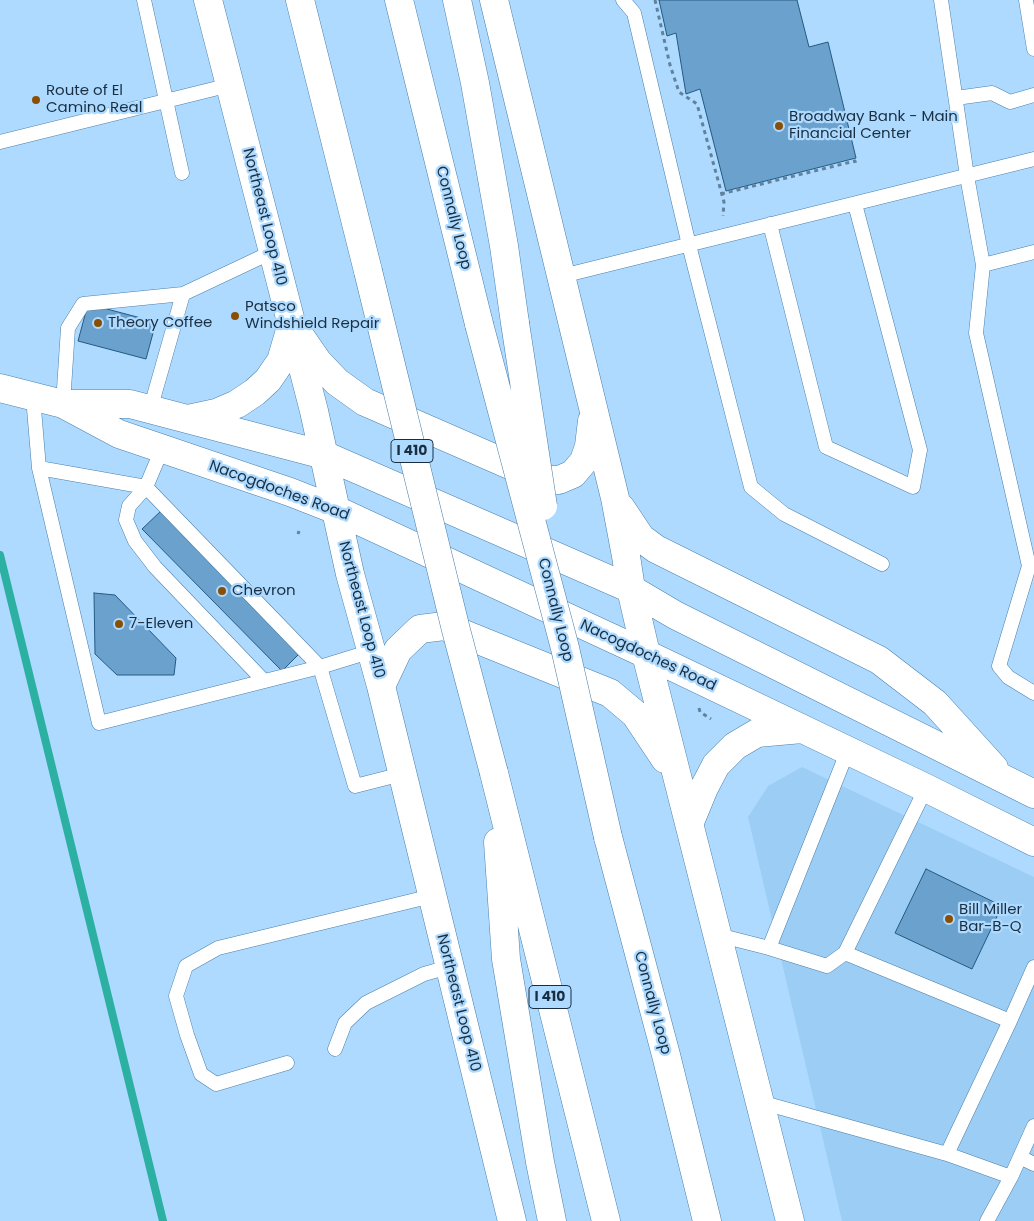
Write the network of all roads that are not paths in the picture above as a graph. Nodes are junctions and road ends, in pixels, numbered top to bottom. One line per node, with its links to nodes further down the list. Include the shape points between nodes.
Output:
1 (144, 0): 14 (lane)
2 (208, 0): 11 (main road, Northeast Loop 410)
3 (300, 0): 51 (main road, I 410, bridge)
4 (399, 0): 42 (main road, Connally Loop, bridge, via 479,324)
5 (457, 0): 42 (main road, bridge, via 504,246)
6 (494, 0): 25 (main road)
7 (623, 0): 21 (lane, via 634,13)
8 (941, 0): 13 (lane)
9 (1026, 0): 10 (lane)
10 (1034, 49)
11 (230, 85): 14 (lane); 22 (main road, Northeast Loop 410)
12 (1034, 95): 13 (lane, via 1010,102 992,93)
13 (956, 98): 18 (lane)
14 (167, 100): 15 (lane); 17 (lane)
15 (0, 142)
16 (1034, 159): 18 (lane)
17 (182, 173)
18 (967, 176): 19 (lane); 24 (lane)
19 (855, 204): 20 (lane); 20 (lane, via 920,450 913,487 826,447)
20 (770, 224): 21 (lane)
21 (689, 245): 25 (lane); 40 (lane, via 751,487 784,514)
22 (272, 252): 26 (lane); 27 (main road, Northeast Loop 410)
23 (1034, 252): 24 (lane)
24 (983, 266): 48 (lane, via 976,333 1029,566 999,666 1008,677)
25 (562, 276): 31 (main road)
26 (183, 294): 30 (lane, via 83,304 68,328); 32 (lane)
27 (292, 325): 31 (main road, via 318,362 337,382 365,402 544,480 559,480 573,474 584,461); 33 (main road, via 281,361 255,392 216,413); 35 (main road, Northeast Loop 410)
28 (0, 388): 29 (main road, Nacogdoches Road)
29 (33, 397): 30 (main road, Nacogdoches Road); 36 (lane)
30 (63, 404): 32 (main road, Nacogdoches Road, via 130,404); 34 (main road, Nacogdoches Road, via 119,434)
31 (594, 408): 38 (main road)
32 (150, 410): 33 (main road, Nacogdoches Road)
33 (186, 419): 35 (main road, Nacogdoches Road)
34 (162, 449): 37 (lane); 39 (main road, Nacogdoches Road)
35 (324, 455): 39 (main road, Northeast Loop 410); 41 (main road, Nacogdoches Road)
36 (39, 468): 37 (lane); 46 (lane, via 99,723)
37 (146, 487): 45 (lane); 46 (lane, via 129,506 126,520 135,541 155,567)
38 (615, 498): 41 (main road); 54 (main road, via 641,538 656,549 879,660 935,702)
39 (336, 510): 43 (main road, Northeast Loop 410); 44 (main road, Nacogdoches Road)
40 (882, 564)
41 (631, 589): 44 (main road); 54 (main road, Nacogdoches Road, via 676,615)
42 (565, 648): 77 (main road, Connally Loop, bridge, via 608,837)
43 (372, 651): 45 (lane); 47 (main road, Northeast Loop 410)
44 (646, 654): 49 (main road, Nacogdoches Road); 53 (main road)
45 (320, 667): 46 (lane); 52 (lane, via 355,786)
46 (264, 681)
47 (381, 686): 52 (main road, Northeast Loop 410); 53 (main road, via 398,650 420,630 444,626 610,693 635,714)
48 (1034, 693)
49 (802, 729): 50 (main road, Nacogdoches Road); 57 (main road, via 757,733 735,746 716,766)
50 (848, 750): 55 (main road, Nacogdoches Road); 61 (lane)
51 (494, 773): 75 (main road, via 506,959); 76 (main road, I 410)
52 (402, 774): 59 (main road, Northeast Loop 410)
53 (677, 777): 57 (main road)
54 (1004, 779): 56 (main road, Nacogdoches Road)
55 (926, 788): 58 (main road, Nacogdoches Road); 62 (lane)
56 (1034, 794)
57 (690, 822): 60 (main road)
58 (1034, 842)
59 (432, 896): 63 (main road, Northeast Loop 410); 67 (lane, via 218,948 186,966 176,996 200,1074 216,1084)
60 (718, 935): 61 (lane); 68 (main road)
61 (769, 948): 62 (lane, via 827,966)
62 (846, 953): 65 (lane)
63 (449, 967): 66 (lane, via 424,974 366,1003 345,1023); 74 (main road, Northeast Loop 410)
64 (1034, 967): 65 (lane)
65 (1010, 1021): 70 (lane)
66 (335, 1050)
67 (288, 1064)
68 (760, 1102): 70 (lane); 78 (main road)
69 (1034, 1126): 71 (lane)
70 (947, 1154): 73 (lane)
71 (1020, 1157): 72 (lane); 73 (lane)
72 (1034, 1164)
73 (1011, 1177): 79 (lane)
74 (512, 1221)
75 (552, 1221)
76 (606, 1221)
77 (706, 1221)
78 (790, 1221)
79 (987, 1221)

